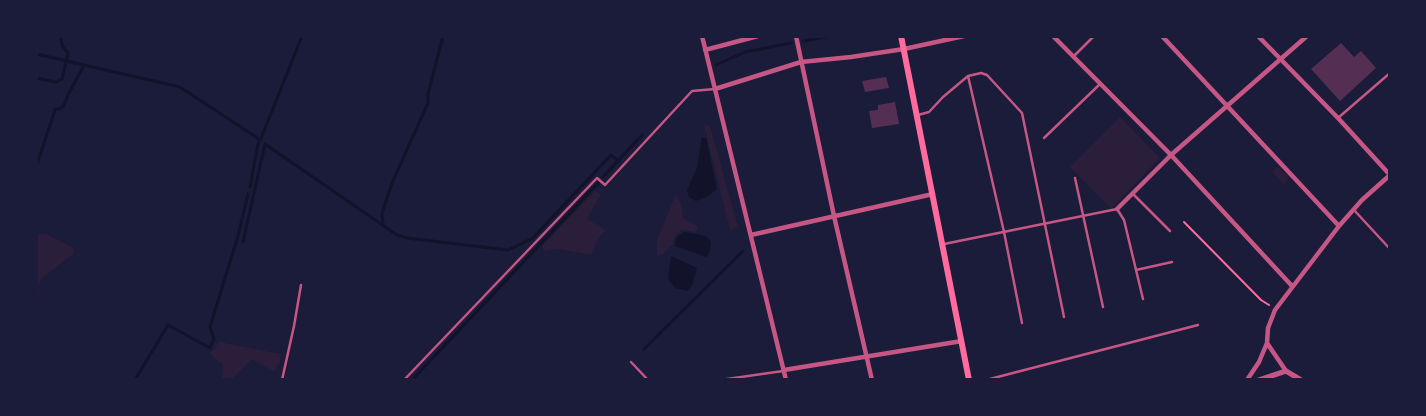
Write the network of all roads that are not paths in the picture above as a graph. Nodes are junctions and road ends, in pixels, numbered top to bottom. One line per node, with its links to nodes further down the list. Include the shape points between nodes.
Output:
1 (702, 36): 13 (street)
2 (758, 36): 11 (street)
3 (796, 36): 16 (street)
4 (901, 36): 12 (main road)
5 (964, 36): 12 (street)
6 (1053, 36): 14 (street)
7 (1094, 36): 14 (lane)
8 (1162, 36): 21 (street)
9 (1258, 36): 15 (street)
10 (1307, 36): 15 (street)
11 (748, 38): 13 (street)
12 (904, 49): 16 (street); 22 (main road)
13 (705, 50): 20 (street)
14 (1073, 57): 19 (street)
15 (1281, 60): 21 (street); 23 (street)
16 (802, 62): 20 (street); 32 (street)
17 (1390, 73): 23 (lane)
18 (968, 76): 22 (lane, via 928,112); 34 (lane, via 988,75 1022,113); 37 (lane)
19 (1100, 84): 24 (lane); 25 (street)
20 (715, 89): 38 (street); 57 (lane, via 692,91 605,185 597,178)
21 (1227, 106): 25 (street); 35 (street)
22 (917, 116): 28 (main road)
23 (1338, 118): 26 (street)
24 (1044, 138)
25 (1171, 155): 29 (street); 44 (street)
26 (1390, 175): 31 (street)
27 (1075, 178): 33 (lane)
28 (933, 194): 32 (street); 39 (main road)
29 (1133, 194): 30 (street); 36 (lane)
30 (1117, 209): 33 (lane); 42 (lane, via 1124,220)
31 (1354, 210): 35 (street); 40 (lane)
32 (834, 216): 38 (street); 52 (street)
33 (1083, 216): 34 (lane); 46 (lane)
34 (1044, 224): 37 (lane); 47 (lane)
35 (1339, 226): 44 (street)
36 (1170, 231)
37 (1004, 232): 39 (lane); 48 (lane)
38 (751, 235): 54 (street)
39 (943, 245): 50 (main road)
40 (1390, 249)
41 (1172, 262): 42 (lane)
42 (1136, 270): 45 (lane)
43 (301, 285): 56 (lane)
44 (1292, 286): 51 (street, via 1275,310)
45 (1143, 299)
46 (1103, 307)
47 (1064, 317)
48 (1022, 323)
49 (1198, 325): 63 (lane)
50 (962, 341): 52 (street); 62 (main road)
51 (1267, 342): 55 (street); 64 (street)
52 (867, 357): 54 (street); 61 (street)
53 (631, 362): 58 (lane)
54 (784, 370): 59 (lane); 60 (street)
55 (1286, 371): 65 (street); 66 (street)
56 (282, 380)
57 (404, 380)
58 (648, 380)
59 (720, 380)
60 (786, 380)
61 (872, 380)
62 (969, 380)
63 (986, 380)
64 (1247, 380)
65 (1259, 380)
66 (1301, 380)

